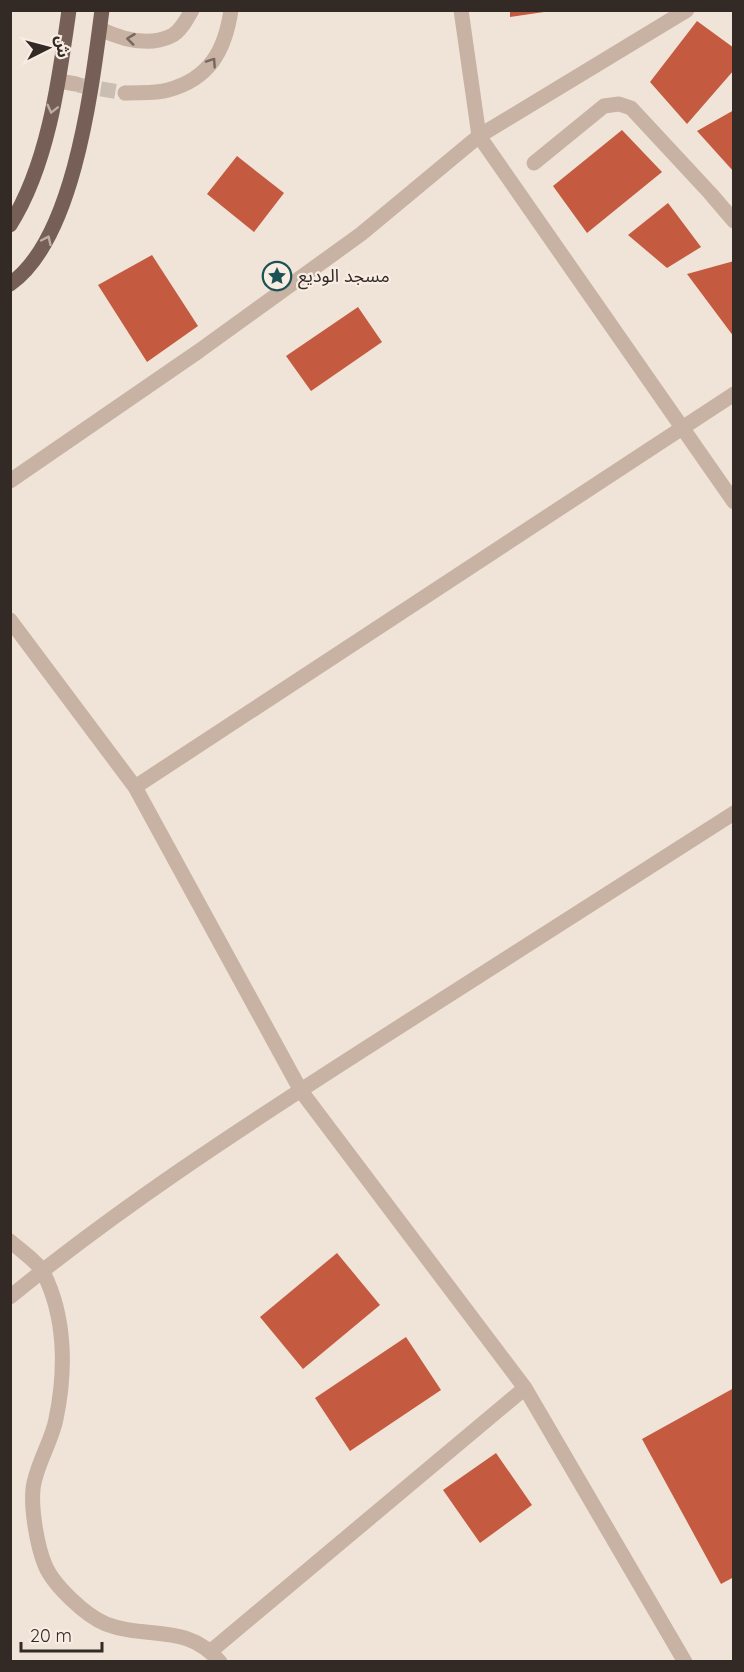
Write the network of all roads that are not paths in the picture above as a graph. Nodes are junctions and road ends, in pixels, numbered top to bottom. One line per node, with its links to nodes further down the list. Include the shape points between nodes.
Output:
1 (69, 10): 8 (main road)
2 (102, 10): 7 (main road)
3 (192, 10): 7 (street, one-way to 7, via 172,36 153,41 126,40)
4 (231, 10): 10 (street, one-way to 4, via 167,91 207,70 221,49)
5 (461, 10): 11 (street)
6 (687, 10): 11 (street)
7 (100, 29): 15 (main road, one-way to 7, via 45,247 69,188 92,89)
8 (59, 81): 9 (street); 14 (main road, one-way to 14, via 36,172 24,204)
9 (76, 84)
10 (125, 93)
11 (479, 136): 17 (street); 18 (street, via 361,234)
12 (534, 163): 13 (street, via 604,106 619,104 631,108)
13 (734, 221)
14 (10, 225)
15 (10, 284)
16 (734, 394): 17 (street)
17 (684, 428): 19 (street); 21 (street)
18 (10, 481)
19 (734, 502)
20 (10, 620): 21 (street)
21 (135, 787): 23 (street)
22 (734, 813): 23 (street)
23 (301, 1090): 25 (street); 27 (street)
24 (10, 1241): 25 (street)
25 (42, 1270): 26 (street); 28 (street, via 60,1318 63,1359 56,1421 33,1488 36,1534 45,1566 67,1596 106,1623 182,1635)
26 (10, 1297)
27 (525, 1388): 28 (street); 29 (street)
28 (215, 1656)
29 (684, 1662)

